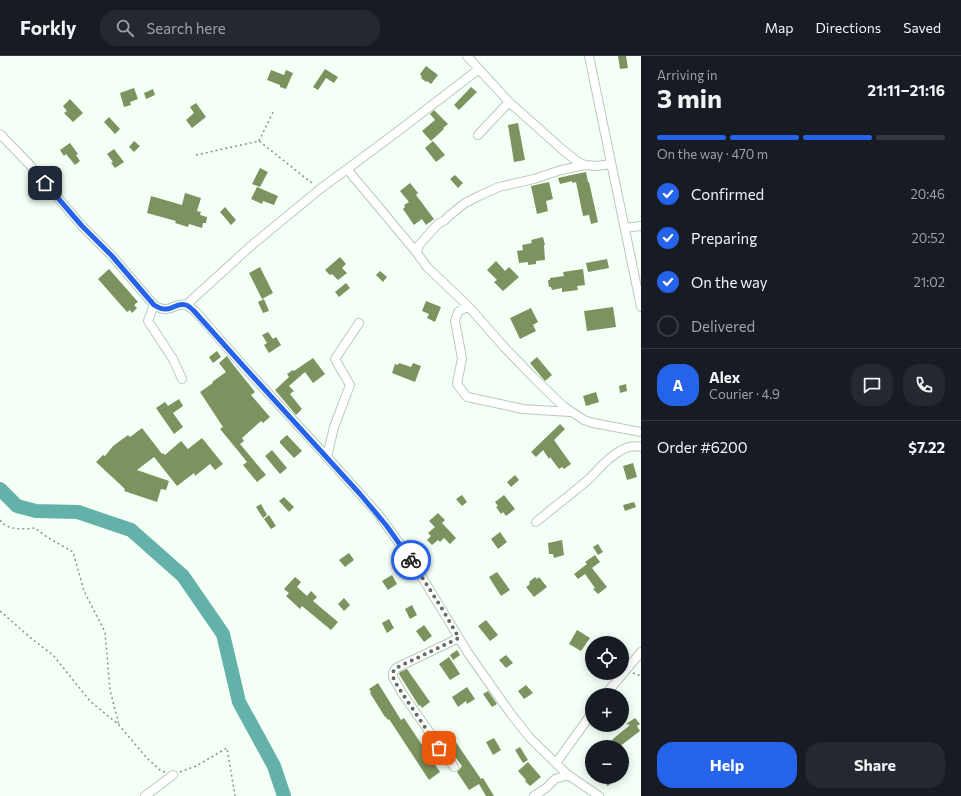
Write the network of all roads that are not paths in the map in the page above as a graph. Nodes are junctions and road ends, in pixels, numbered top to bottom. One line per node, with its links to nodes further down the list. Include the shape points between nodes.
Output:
1 (466, 56): 3 (street)
2 (589, 56): 7 (street)
3 (479, 69): 4 (street); 9 (street)
4 (509, 102): 6 (street); 8 (street, via 564,151)
5 (0, 134): 13 (street)
6 (478, 135)
7 (611, 164): 8 (street); 11 (street)
8 (586, 165): 12 (street, via 500,187 465,203 438,224 419,245)
9 (347, 169): 12 (street); 14 (street, via 252,245)
10 (641, 226): 11 (street)
11 (625, 228): 16 (street)
12 (417, 253): 15 (street, via 427,267)
13 (154, 305): 14 (street, via 161,309 169,309 181,304); 18 (street, via 148,321 173,359)
14 (186, 305): 22 (street)
15 (468, 306): 19 (street, via 534,378 563,406); 19 (street, via 458,312 455,321 462,358 457,384 466,397 523,409)
16 (641, 307)
17 (359, 323): 22 (street, via 334,359 350,386 334,427)
18 (182, 380)
19 (573, 412): 20 (street, via 593,423)
20 (641, 432)
21 (641, 447): 23 (street, via 630,446 612,455 589,478)
22 (327, 457): 24 (street, via 386,525 426,582)
23 (536, 522)
24 (459, 638): 28 (street, via 511,714 530,738); 29 (street, via 396,668 393,672 402,693)
25 (641, 652): 26 (street)
26 (611, 688)
27 (585, 724): 28 (street)
28 (556, 763): 31 (street)
29 (454, 768)
30 (173, 775): 32 (street)
31 (568, 775): 33 (street, via 555,779); 34 (street)
32 (145, 796)
33 (534, 796)
34 (599, 796)

